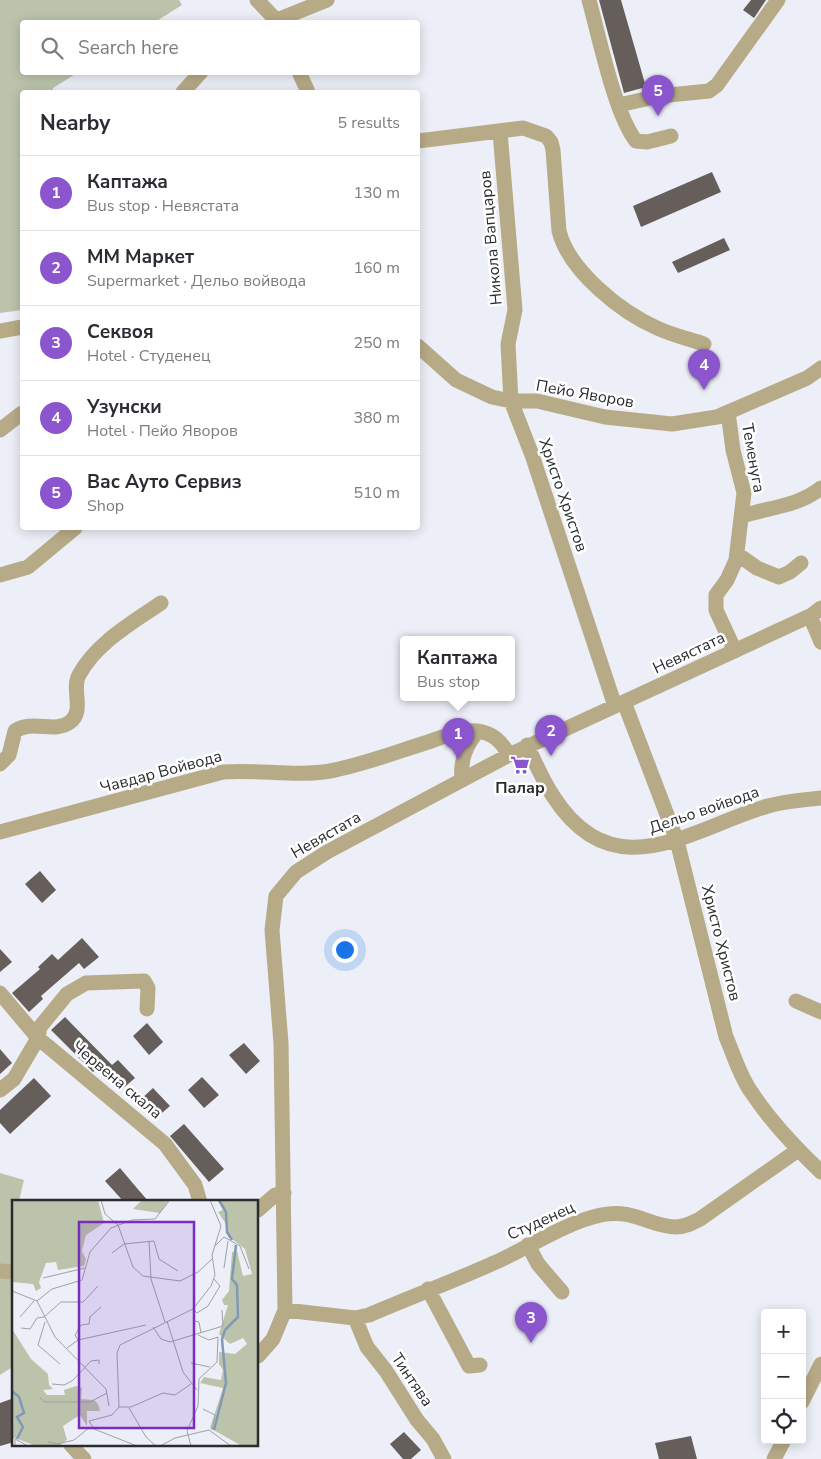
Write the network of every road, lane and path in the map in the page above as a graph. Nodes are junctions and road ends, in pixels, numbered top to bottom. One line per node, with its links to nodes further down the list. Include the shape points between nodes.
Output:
1 (257, 0): 5 (street)
2 (327, 0): 6 (street)
3 (588, 0): 11 (street)
4 (778, 0): 11 (street, via 718,85 709,91 659,96)
5 (273, 20)
6 (280, 20)
7 (198, 75): 9 (street)
8 (300, 75): 10 (street)
9 (185, 90)
10 (307, 90)
11 (619, 105): 13 (street, via 636,141 647,142)
12 (500, 132): 14 (street); 17 (street, via 523,128 537,131 551,142 561,242 587,277 632,314 658,328); 20 (street, Никола Вапцаров, via 515,310 508,344)
13 (671, 136)
14 (420, 141)
15 (20, 327): 16 (street)
16 (0, 331)
17 (704, 344)
18 (420, 348): 20 (street, via 456,380 492,397)
19 (821, 368): 21 (street, Пейо Яворов, via 807,378)
20 (511, 401): 21 (street, Пейо Яворов, via 537,401 605,417 672,424); 34 (street, Христо Христов)
21 (728, 412): 25 (street, Теменуга, via 744,494)
22 (20, 415): 23 (street)
23 (0, 430)
24 (821, 488): 25 (street, via 796,504)
25 (742, 516): 27 (street, Теменуга)
26 (73, 530): 29 (street, via 28,567)
27 (737, 554): 28 (street, via 757,568 779,577); 33 (street, Теменуга, via 727,580 716,595 716,610)
28 (801, 563)
29 (0, 575)
30 (161, 603): 38 (street, via 103,644 78,677 77,712 69,723 54,727 24,725 15,731 9,754)
31 (815, 612): 32 (street); 33 (street, Невястата)
32 (821, 642)
33 (734, 651): 34 (street, Невястата)
34 (619, 704): 36 (street, Невястата); 42 (street, Христо Христов)
35 (478, 731): 37 (street, via 492,735); 39 (street, via 462,757); 41 (street, Чавдар Войвода, via 457,733 328,771 223,772)
36 (527, 745): 37 (street, Невястата); 42 (street, Дельо войвода, via 553,797 582,829 606,842 632,848 650,848)
37 (509, 755): 39 (street, Невястата)
38 (0, 764)
39 (462, 780): 51 (street, Невястата, via 328,852 296,872 276,896 272,930 281,1043)
40 (821, 798): 42 (street, Дельо войвода, via 768,806)
41 (0, 832)
42 (677, 841): 49 (street, Христо Христов, via 726,1037 751,1093)
43 (0, 993): 47 (street, Червена скала)
44 (796, 1001): 46 (street)
45 (147, 1009): 47 (street, via 148,988 144,981 86,983 67,994 40,1027)
46 (821, 1012)
47 (38, 1038): 48 (street, via 14,1079); 52 (street, Червена скала, via 165,1144 195,1185)
48 (0, 1090)
49 (798, 1150): 50 (street, Христо Христов); 54 (street, Студенец, via 687,1225 674,1227 615,1212 598,1215)
50 (821, 1172)
51 (284, 1193): 53 (street, via 275,1195); 57 (street, Невястата)
52 (199, 1200)
53 (259, 1209)
54 (528, 1245): 55 (street, Студенец, via 497,1262); 56 (street, via 538,1264)
55 (428, 1289): 58 (street, Студенец); 61 (street, via 469,1366)
56 (562, 1292)
57 (285, 1310): 58 (street, Студенец); 59 (street, Невястата, via 272,1339)
58 (355, 1318): 64 (street, Тинтява, via 367,1347)
59 (259, 1355)
60 (821, 1364): 62 (street)
61 (480, 1365)
62 (804, 1399)
63 (782, 1444): 65 (street)
64 (444, 1459)
65 (774, 1459)

